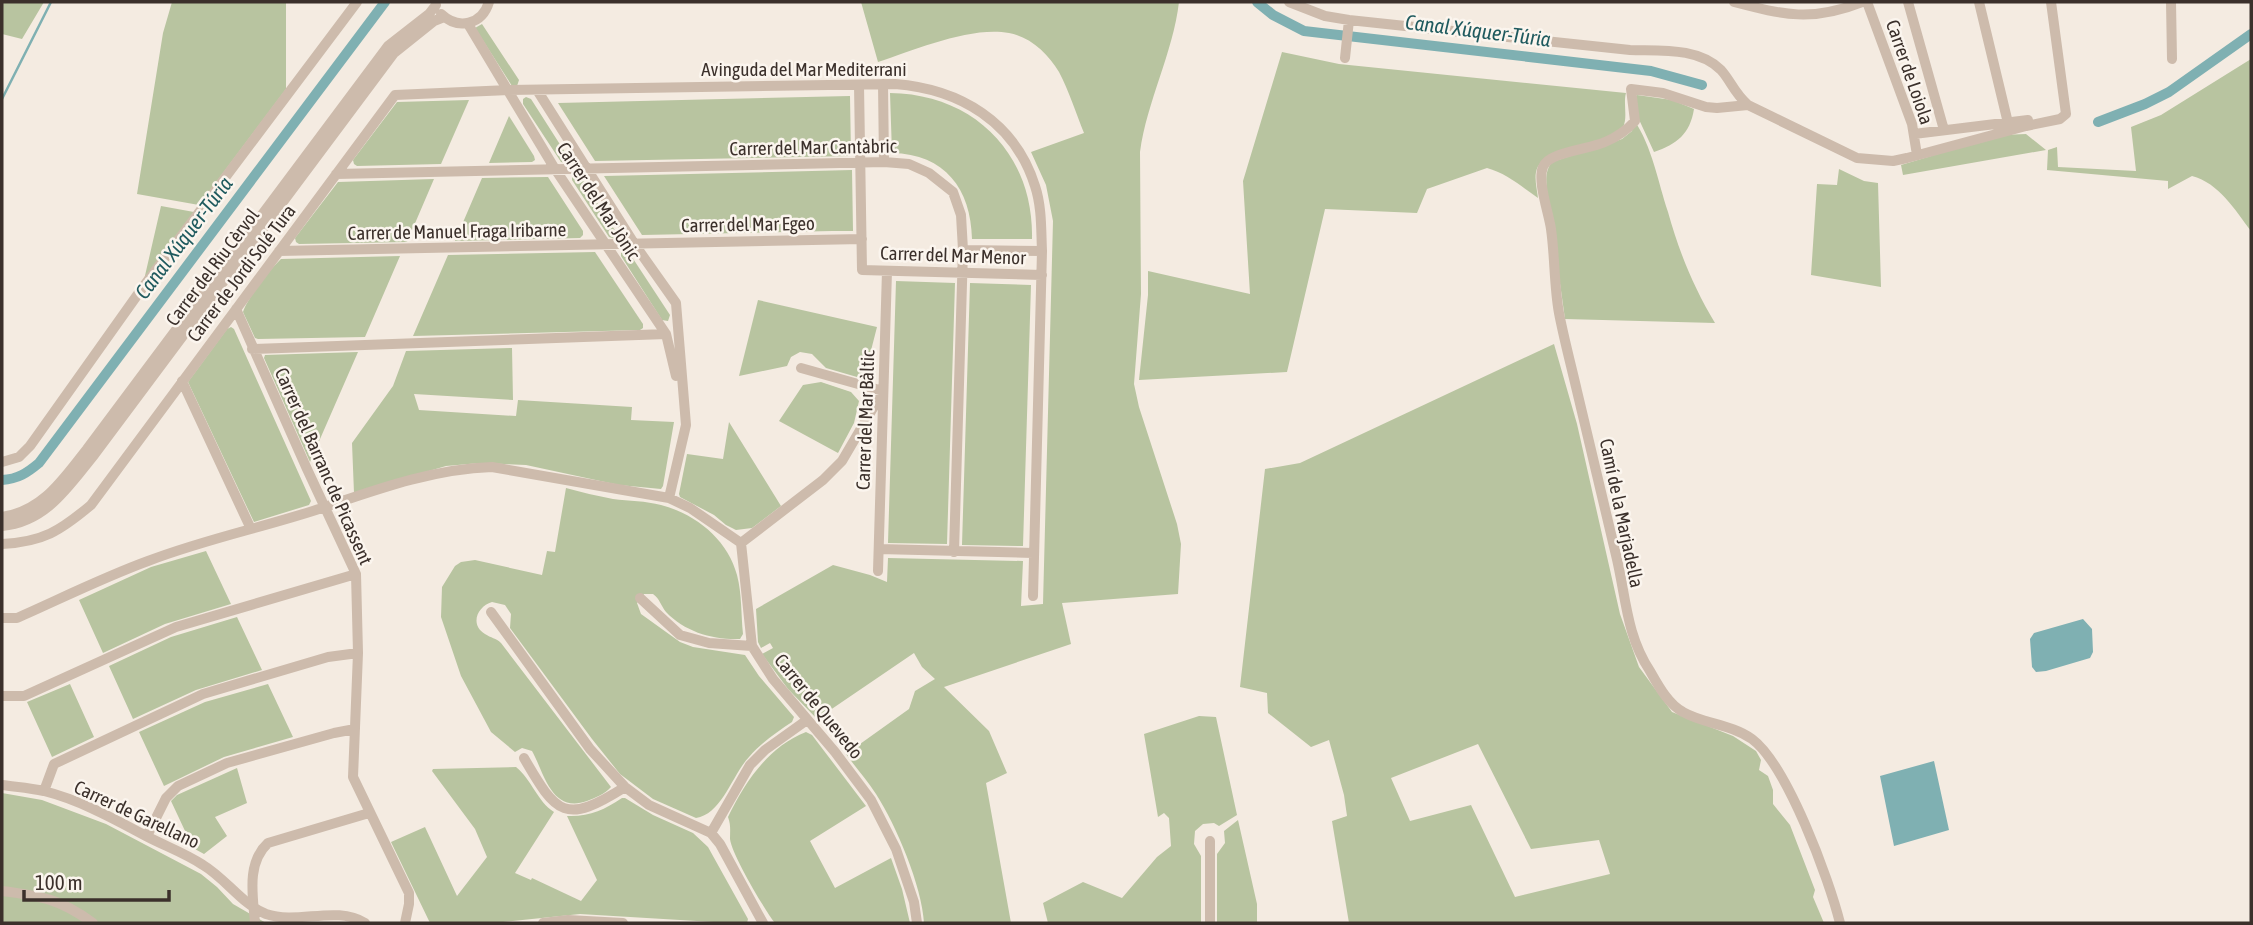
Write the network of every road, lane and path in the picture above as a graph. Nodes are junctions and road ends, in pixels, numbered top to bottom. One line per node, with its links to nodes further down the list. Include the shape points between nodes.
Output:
1 (357, 2): 47 (street, via 30,446 19,457)
2 (489, 2): 13 (street, via 484,14)
3 (1289, 2): 12 (street)
4 (1734, 2): 5 (street, via 1802,16)
5 (1864, 2): 24 (street, Carrer de Loiola)
6 (1909, 2): 23 (street)
7 (1979, 2): 22 (street)
8 (2051, 2): 21 (street)
9 (2172, 2): 15 (street)
10 (436, 4): 11 (street); 50 (street, Carrer del Riu Cèrvol, via 388,46 87,450 48,496)
11 (444, 17): 13 (street); 51 (street, Carrer del Riu Cèrvol, via 394,52 54,503 35,517)
12 (1349, 20): 14 (street); 20 (street, via 1694,55 1721,70)
13 (468, 24): 18 (street, Carrer del Mar Jònic)
14 (1345, 57)
15 (2172, 59)
16 (883, 84): 17 (street, Avinguda del Mar Mediterrani); 26 (street); 36 (street, Avinguda del Mar Mediterrani, via 912,85 955,97 993,121 1017,149 1031,177 1041,215)
17 (859, 85): 19 (street, Avinguda del Mar Mediterrani); 27 (street)
18 (509, 90): 19 (street, Carrer de Jordi Solé Tura); 28 (street, Carrer del Mar Jònic); 30 (street, Carrer de Jordi Solé Tura, via 395,95)
19 (537, 90): 29 (street, Carrer del Mar Jònic)
20 (1748, 105): 25 (street, via 1857,158 1893,161); 88 (street, Camí de la Marjadella, via 1706,107 1664,93 1631,89 1634,121 1625,132 1550,158 1541,176 1551,227 1558,311 1637,648 1674,705 1751,738 1768,757 1798,811)
21 (2066, 114): 22 (street); 25 (street)
22 (2008, 123): 23 (street)
23 (1944, 130): 24 (street)
24 (1914, 134): 25 (street, Carrer de Loiola)
25 (1917, 155)
26 (884, 162): 27 (street, Carrer del Mar Cantàbric); 34 (street, Carrer del Mar Cantàbric, via 909,164 953,192 961,215)
27 (860, 163): 29 (street, Carrer del Mar Cantàbric); 31 (street)
28 (555, 169): 29 (street, Carrer del Mar Cantàbric); 30 (street, Carrer del Mar Cantàbric); 32 (street, Carrer del Mar Jònic)
29 (586, 169): 33 (street, Carrer del Mar Jònic)
30 (336, 174): 35 (street, Carrer de Jordi Solé Tura)
31 (862, 239): 33 (street, Carrer del Mar Egeo); 37 (street, Carrer del Mar Menor, via 862,270)
32 (607, 245): 33 (street, Carrer de Manuel Fraga Iribarne); 35 (street, Carrer de Manuel Fraga Iribarne); 41 (street, Carrer del Mar Jònic)
33 (635, 245): 46 (street, Carrer del Mar Jònic, via 676,303)
34 (963, 250): 36 (street, Carrer del Mar Menor); 38 (street, Carrer del Mar Cantàbric)
35 (279, 251): 40 (street, Carrer de Jordi Solé Tura)
36 (1042, 251): 39 (street, Avinguda del Mar Mediterrani)
37 (887, 271): 38 (street, Carrer del Mar Menor); 45 (street, Carrer del Mar Bàltic)
38 (962, 273): 39 (street, Carrer del Mar Menor); 56 (street, Carrer del Mar Cantàbric)
39 (1042, 275): 57 (street, Avinguda del Mar Mediterrani)
40 (236, 309): 42 (street, Carrer del Barranc de Picassent); 44 (street, Carrer de Jordi Solé Tura)
41 (666, 334): 42 (street); 46 (street, Carrer del Mar Jònic)
42 (252, 349): 49 (street, Carrer del Barranc de Picassent)
43 (801, 368): 45 (street)
44 (182, 381): 52 (street); 54 (street, Carrer de Jordi Solé Tura, via 91,505 63,528 31,541)
45 (883, 391): 53 (street, via 842,461); 55 (street, Carrer del Mar Bàltic)
46 (683, 403): 48 (street, Carrer del Mar Jònic, via 686,425)
47 (2, 462)
48 (669, 498): 49 (street, via 492,467 440,471); 53 (street)
49 (324, 507): 52 (street); 59 (street, Carrer del Barranc de Picassent)
50 (2, 517)
51 (2, 526)
52 (251, 529): 63 (street, via 149,560 17,618)
53 (741, 543): 64 (street, Carrer de Quevedo)
54 (2, 544)
55 (879, 549): 56 (street); 58 (street, Carrer del Mar Bàltic)
56 (954, 552): 57 (street)
57 (1033, 553): 60 (street, Avinguda del Mar Mediterrani)
58 (878, 571)
59 (356, 574): 65 (street, Carrer del Barranc de Picassent); 66 (street, via 176,627 24,696)
60 (1033, 596)
61 (640, 598): 64 (street, via 680,635 709,643)
62 (491, 612): 71 (street, via 590,749)
63 (2, 618)
64 (752, 646): 67 (street, Carrer de Quevedo)
65 (358, 653): 68 (street, Carrer del Barranc de Picassent); 72 (street, via 328,657 203,694 54,764)
66 (2, 696)
67 (807, 720): 74 (street, via 750,765); 86 (street, Carrer de Quevedo, via 871,800 906,877)
68 (355, 729): 73 (street, Carrer del Barranc de Picassent, via 353,777); 75 (street, via 227,764 178,786 166,798)
69 (524, 758): 71 (street, via 544,793 565,808 587,808)
70 (2, 785): 72 (street, Carrer de Garellano)
71 (625, 788): 74 (street, via 649,805)
72 (44, 791): 75 (street, Carrer de Garellano)
73 (369, 813): 78 (street, via 268,843 255,862); 82 (street, Carrer del Barranc de Picassent, via 408,893)
74 (711, 833): 85 (street)
75 (147, 836): 78 (street, Carrer de Garellano, via 205,865)
76 (1210, 841): 87 (street)
77 (2, 891): 79 (street, via 55,900)
78 (254, 908): 80 (street); 81 (street, Carrer de Garellano, via 268,915 337,915)
79 (93, 923)
80 (256, 923)
81 (365, 923)
82 (405, 923)
83 (543, 923): 84 (street)
84 (624, 923)
85 (763, 923)
86 (918, 923)
87 (1210, 923)
88 (1840, 923)

